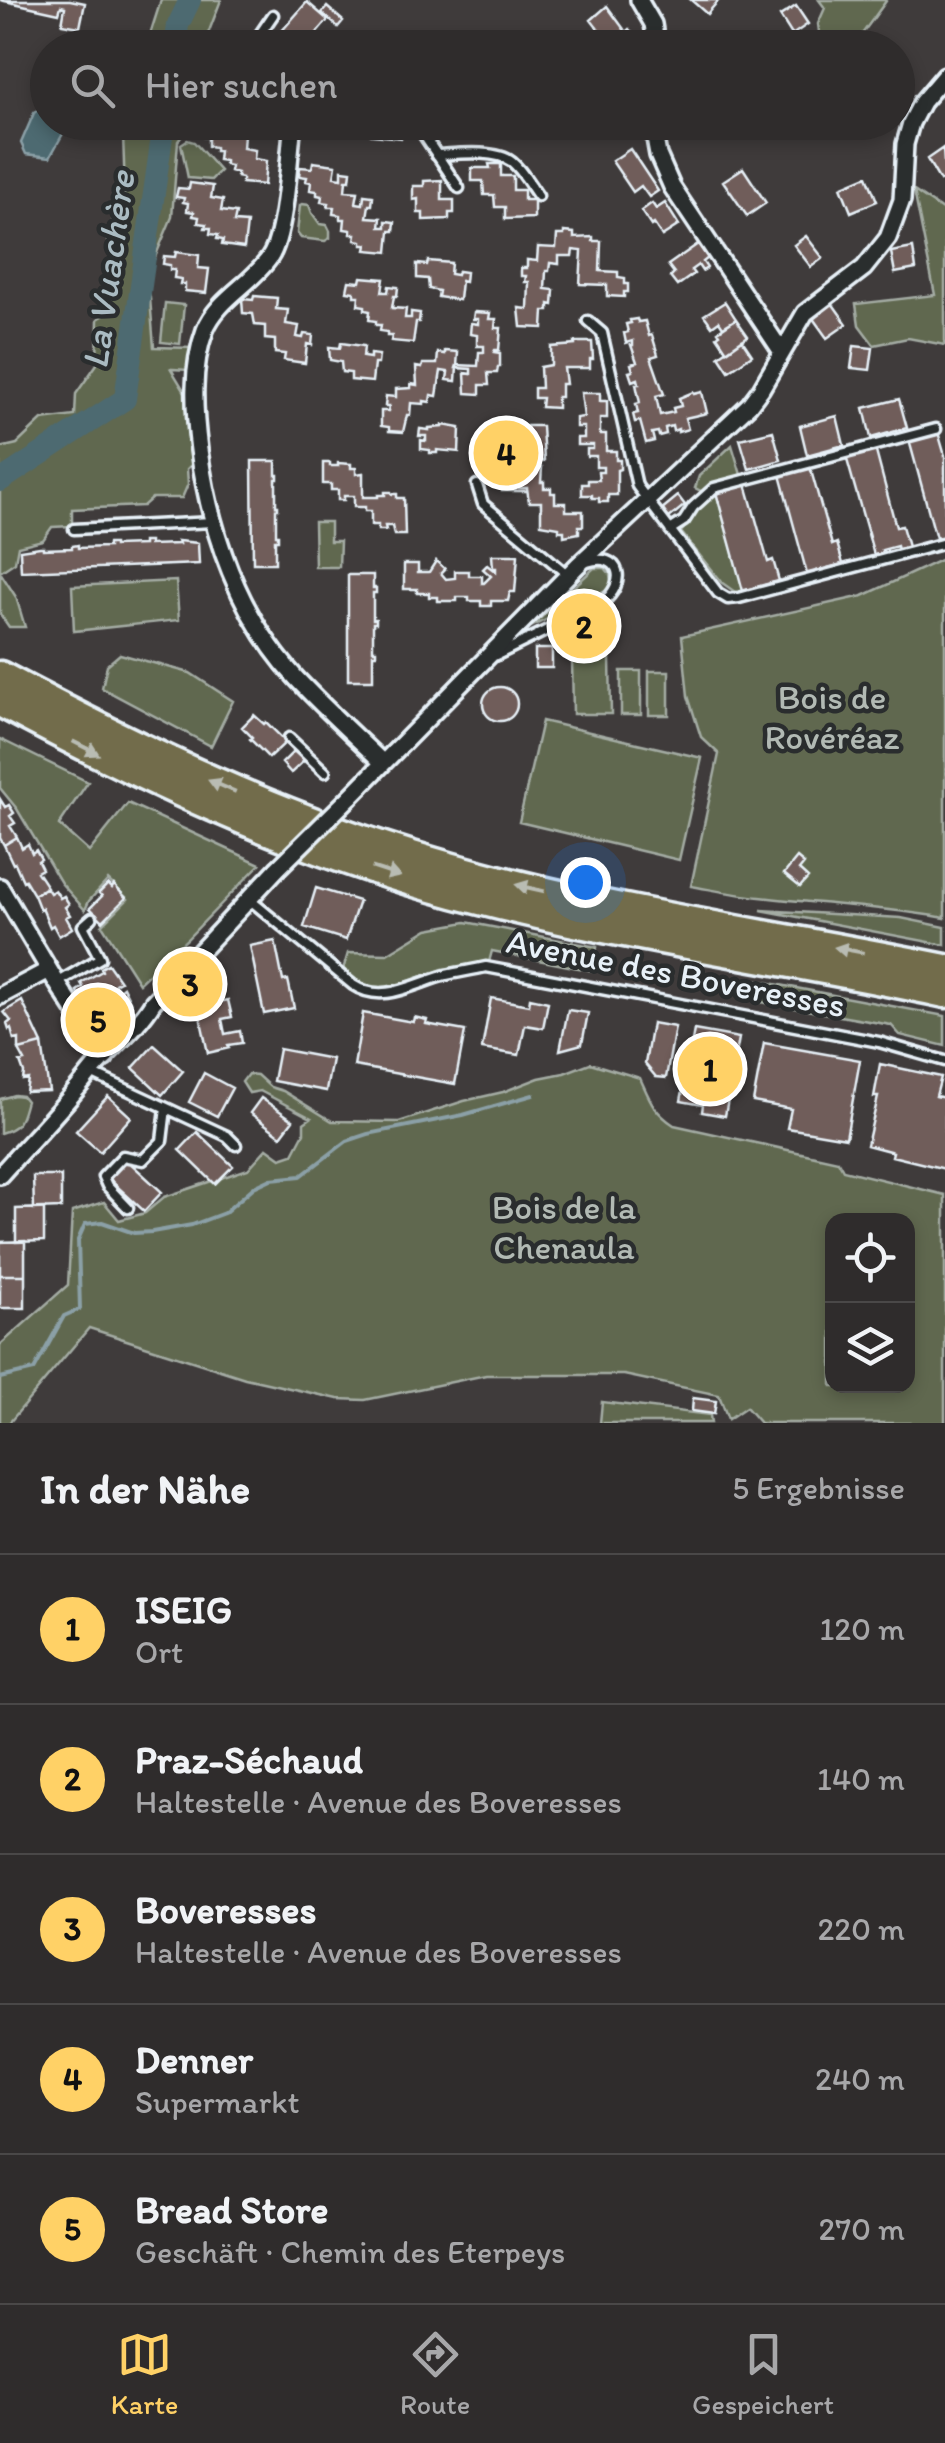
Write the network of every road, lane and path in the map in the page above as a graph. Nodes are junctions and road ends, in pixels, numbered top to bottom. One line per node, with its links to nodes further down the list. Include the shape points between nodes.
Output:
1 (640, 0): 4 (street)
2 (273, 15): 3 (lane)
3 (263, 30)
4 (653, 30)
5 (945, 75): 6 (street)
6 (915, 115)
7 (291, 140): 19 (street, via 274,251 217,309 200,344 194,405)
8 (427, 140): 11 (lane)
9 (655, 140): 15 (street, via 672,187)
10 (906, 140): 15 (street, via 903,191 888,238 864,268 805,314)
11 (436, 154): 12 (lane); 13 (lane, via 500,156)
12 (459, 188)
13 (538, 196)
14 (588, 321): 18 (lane, via 602,334)
15 (782, 352): 18 (street, via 749,404)
16 (936, 429): 21 (lane, via 714,488)
17 (477, 485): 23 (lane, via 483,504)
18 (646, 501): 21 (lane); 23 (street)
19 (213, 522): 20 (lane); 28 (street, via 236,584 270,643)
20 (74, 529)
21 (670, 530): 22 (lane, via 728,599)
22 (945, 544)
23 (573, 570): 24 (street); 24 (lane, via 598,559 612,565 618,582 602,603)
24 (480, 663): 28 (street)
25 (0, 676): 33 (highway, one-way to 25, via 625,909 348,836 218,785)
26 (0, 702): 35 (highway, one-way to 35, via 222,812 413,881 603,928)
27 (289, 738): 29 (lane)
28 (383, 763): 31 (street, bridge)
29 (325, 772)
30 (0, 886): 34 (street)
31 (249, 899): 37 (street); 38 (lane, Avenue des Boveresses, via 353,986 371,993 486,967 828,1031)
32 (92, 918): 34 (lane, via 83,926 100,958)
33 (945, 969)
34 (53, 977): 36 (street); 37 (street)
35 (945, 992)
36 (0, 996)
37 (105, 1058): 39 (street)
38 (945, 1061)
39 (90, 1072): 40 (lane); 42 (street)
40 (166, 1108): 41 (lane); 43 (lane, via 162,1140 143,1160 123,1156 103,1178)
41 (236, 1145)
42 (0, 1175)
43 (128, 1208)

